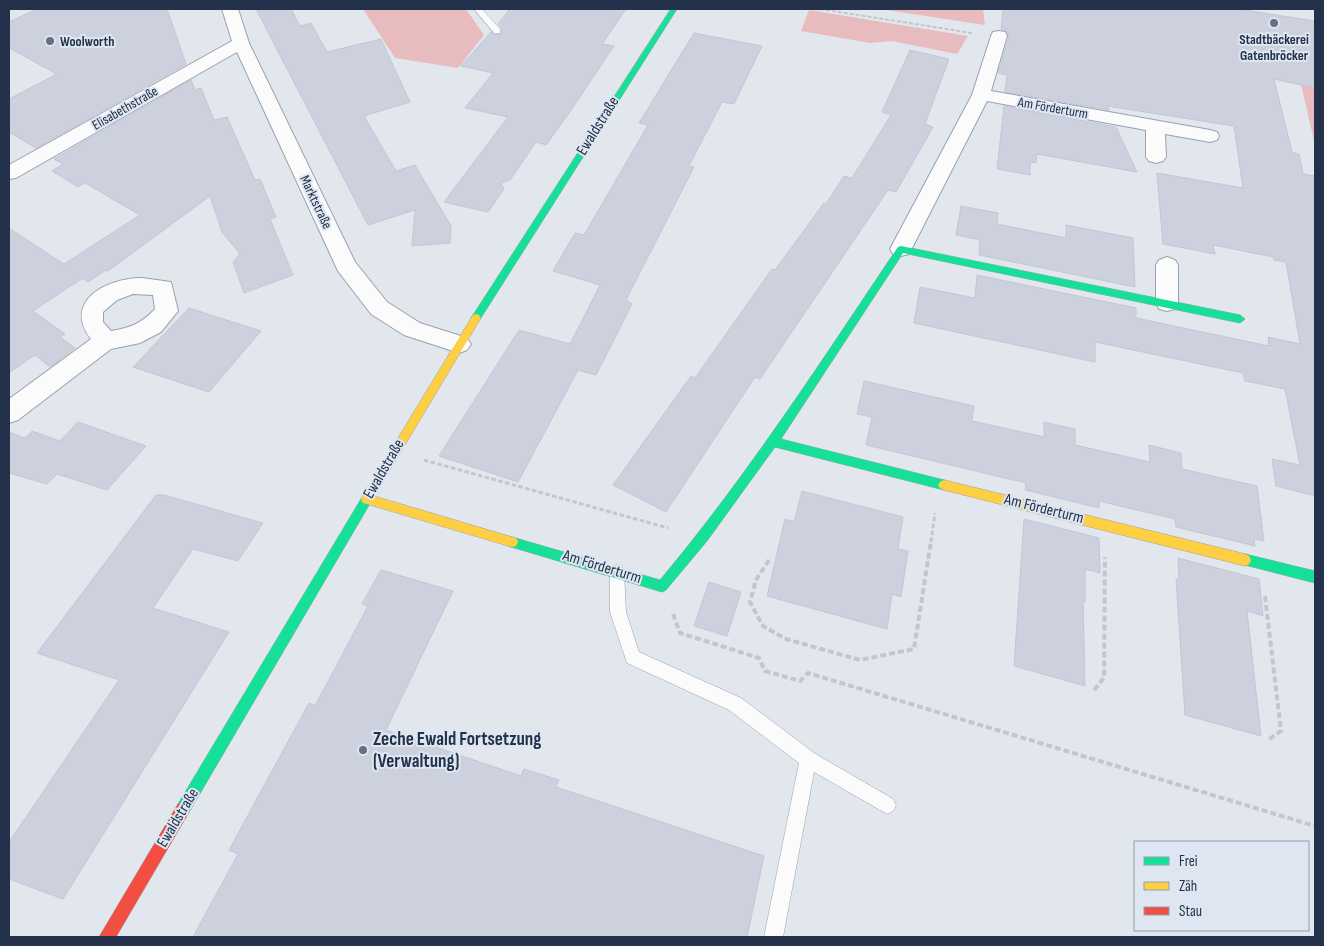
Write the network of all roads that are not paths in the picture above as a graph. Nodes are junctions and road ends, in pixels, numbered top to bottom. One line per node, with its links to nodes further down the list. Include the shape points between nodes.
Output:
1 (230, 9): 6 (street, Marktstraße)
2 (478, 9): 4 (lane)
3 (674, 9): 17 (street, Ewaldstraße)
4 (497, 31)
5 (999, 36): 7 (street, Am Förderturm)
6 (241, 42): 11 (street, Elisabethstraße); 17 (street, Marktstraße, via 346,266 379,308 412,329)
7 (981, 95): 8 (street, Am Förderturm); 12 (street, Am Förderturm)
8 (1155, 126): 9 (street, Am Förderturm); 10 (street)
9 (1210, 136)
10 (1156, 157)
11 (9, 173)
12 (901, 250): 14 (street); 19 (street, Am Förderturm)
13 (1167, 265): 14 (street)
14 (1167, 303): 15 (street)
15 (1240, 319)
16 (105, 340): 18 (street)
17 (459, 344): 20 (street, Ewaldstraße)
18 (9, 413)
19 (773, 442): 21 (street, Am Förderturm, via 703,538 662,586); 22 (street, Am Förderturm)
20 (367, 499): 21 (street, Am Förderturm); 25 (street, Ewaldstraße)
21 (617, 572): 23 (lane, via 618,612 633,657 735,704)
22 (1315, 577)
23 (808, 759): 24 (lane); 26 (lane)
24 (887, 805)
25 (106, 937)
26 (774, 937)

